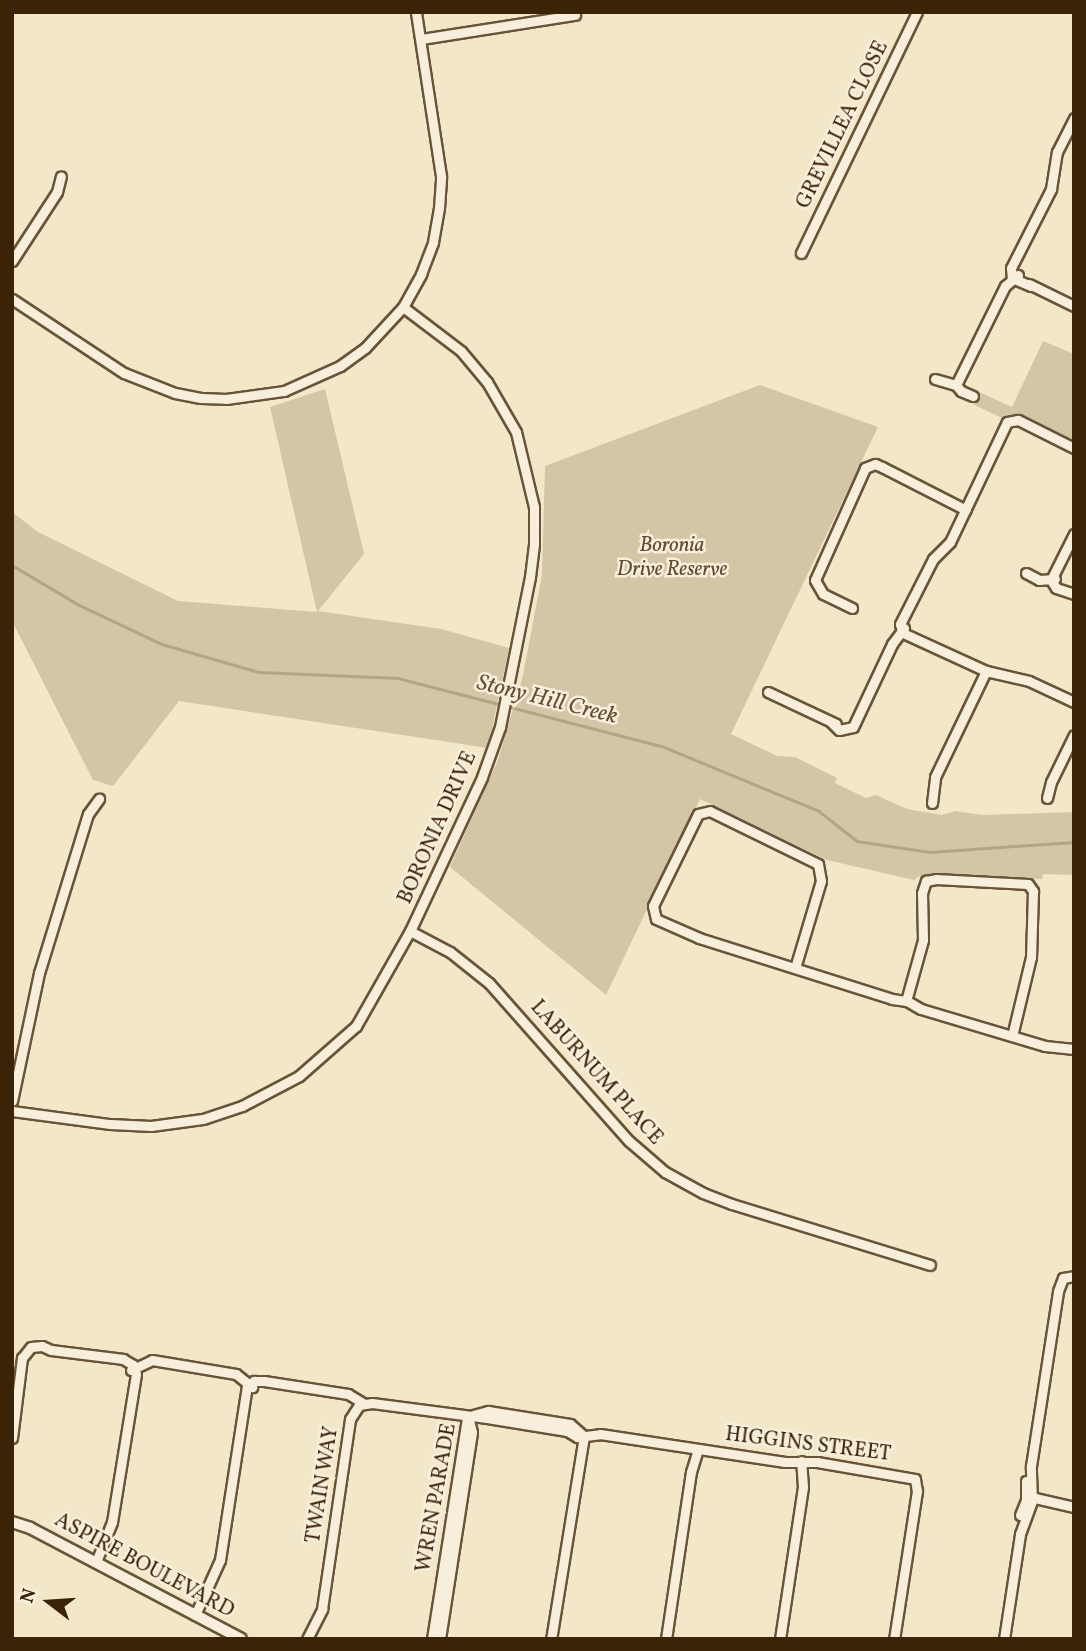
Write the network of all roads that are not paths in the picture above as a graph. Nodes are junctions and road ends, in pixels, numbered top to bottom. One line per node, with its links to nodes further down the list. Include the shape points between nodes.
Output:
1 (416, 12): 4 (street)
2 (917, 12): 7 (street, GREVILLEA CLOSE)
3 (575, 15): 4 (street)
4 (421, 39): 12 (street, via 441,176 439,208 433,242)
5 (1074, 118): 9 (street, via 1057,152 1051,189 1019,253)
6 (61, 176): 8 (street, via 57,192)
7 (801, 253)
8 (12, 261)
9 (1015, 276): 11 (street); 14 (street, via 1005,286)
10 (12, 299): 12 (street, via 139,382 175,393 226,399 284,391 331,371 366,348)
11 (1074, 306)
12 (403, 307): 31 (street, BORONIA DRIVE, via 461,351 487,382 516,432 534,507 534,544 500,727 482,777)
13 (935, 380): 14 (street)
14 (956, 385): 15 (street)
15 (974, 396)
16 (1074, 448): 17 (street, via 1030,427 1011,426)
17 (966, 510): 22 (street, via 889,472 871,471 861,480 815,580 823,594); 23 (street, via 950,542 933,559)
18 (1074, 534): 20 (street)
19 (1026, 573): 20 (street, via 1039,580)
20 (1054, 579): 21 (street)
21 (1071, 593)
22 (852, 608)
23 (903, 628): 24 (street); 25 (street, via 858,712 845,724 831,722)
24 (986, 671): 26 (street, via 1029,681); 30 (street, via 935,777)
25 (768, 692)
26 (1074, 702)
27 (1074, 735): 28 (street)
28 (1047, 798)
29 (99, 799): 36 (street, via 88,814 39,973)
30 (932, 803)
31 (410, 931): 37 (street, BORONIA DRIVE, via 356,1026 299,1076 242,1106 203,1119 151,1126); 38 (street, LABURNUM PLACE, via 450,953 489,983 629,1141 665,1172 732,1204)
32 (792, 967): 32 (street, via 818,871 805,859 721,818 704,811 698,814 659,897 659,913 699,937); 33 (street, via 885,996)
33 (907, 997): 34 (street, via 929,1010); 34 (street, via 923,940 929,887 946,881 1028,884 1031,957)
34 (1010, 1035): 35 (street)
35 (1074, 1049)
36 (12, 1101)
37 (12, 1111)
38 (930, 1265)
39 (1074, 1276): 48 (street, via 1062,1280 1058,1291 1026,1479)
40 (132, 1370): 41 (street, via 152,1360 230,1372); 45 (street, via 112,1360 51,1350 33,1353 22,1374); 53 (street, via 112,1522)
41 (251, 1386): 42 (street, via 259,1380 339,1394); 54 (street, via 244,1394 221,1555)
42 (359, 1405): 43 (street, TWAIN WAY); 56 (street, TWAIN WAY, via 350,1419 322,1609)
43 (468, 1416): 44 (street, TWAIN WAY, via 488,1411 570,1424); 58 (street, WREN PARADE); 59 (street, WREN PARADE, via 472,1432)
44 (580, 1437): 46 (street, HIGGINS STREET, via 600,1434); 60 (street)
45 (12, 1438)
46 (695, 1448): 47 (street, HIGGINS STREET); 61 (street)
47 (806, 1461): 62 (street); 63 (street, HIGGINS STREET, via 916,1480)
48 (1030, 1500): 49 (street); 64 (street, via 1019,1519)
49 (1074, 1507)
50 (12, 1514): 52 (street, ASPIRE BOULEVARD)
51 (12, 1522): 52 (street, ASPIRE BOULEVARD)
52 (30, 1528): 53 (street, ASPIRE BOULEVARD)
53 (93, 1561): 54 (street, ASPIRE BOULEVARD)
54 (193, 1614): 55 (street, ASPIRE BOULEVARD)
55 (225, 1635): 57 (street, ASPIRE BOULEVARD)
56 (307, 1638)
57 (241, 1639)
58 (432, 1639)
59 (440, 1639)
60 (551, 1639)
61 (666, 1639)
62 (780, 1639)
63 (894, 1639)
64 (1004, 1639)

